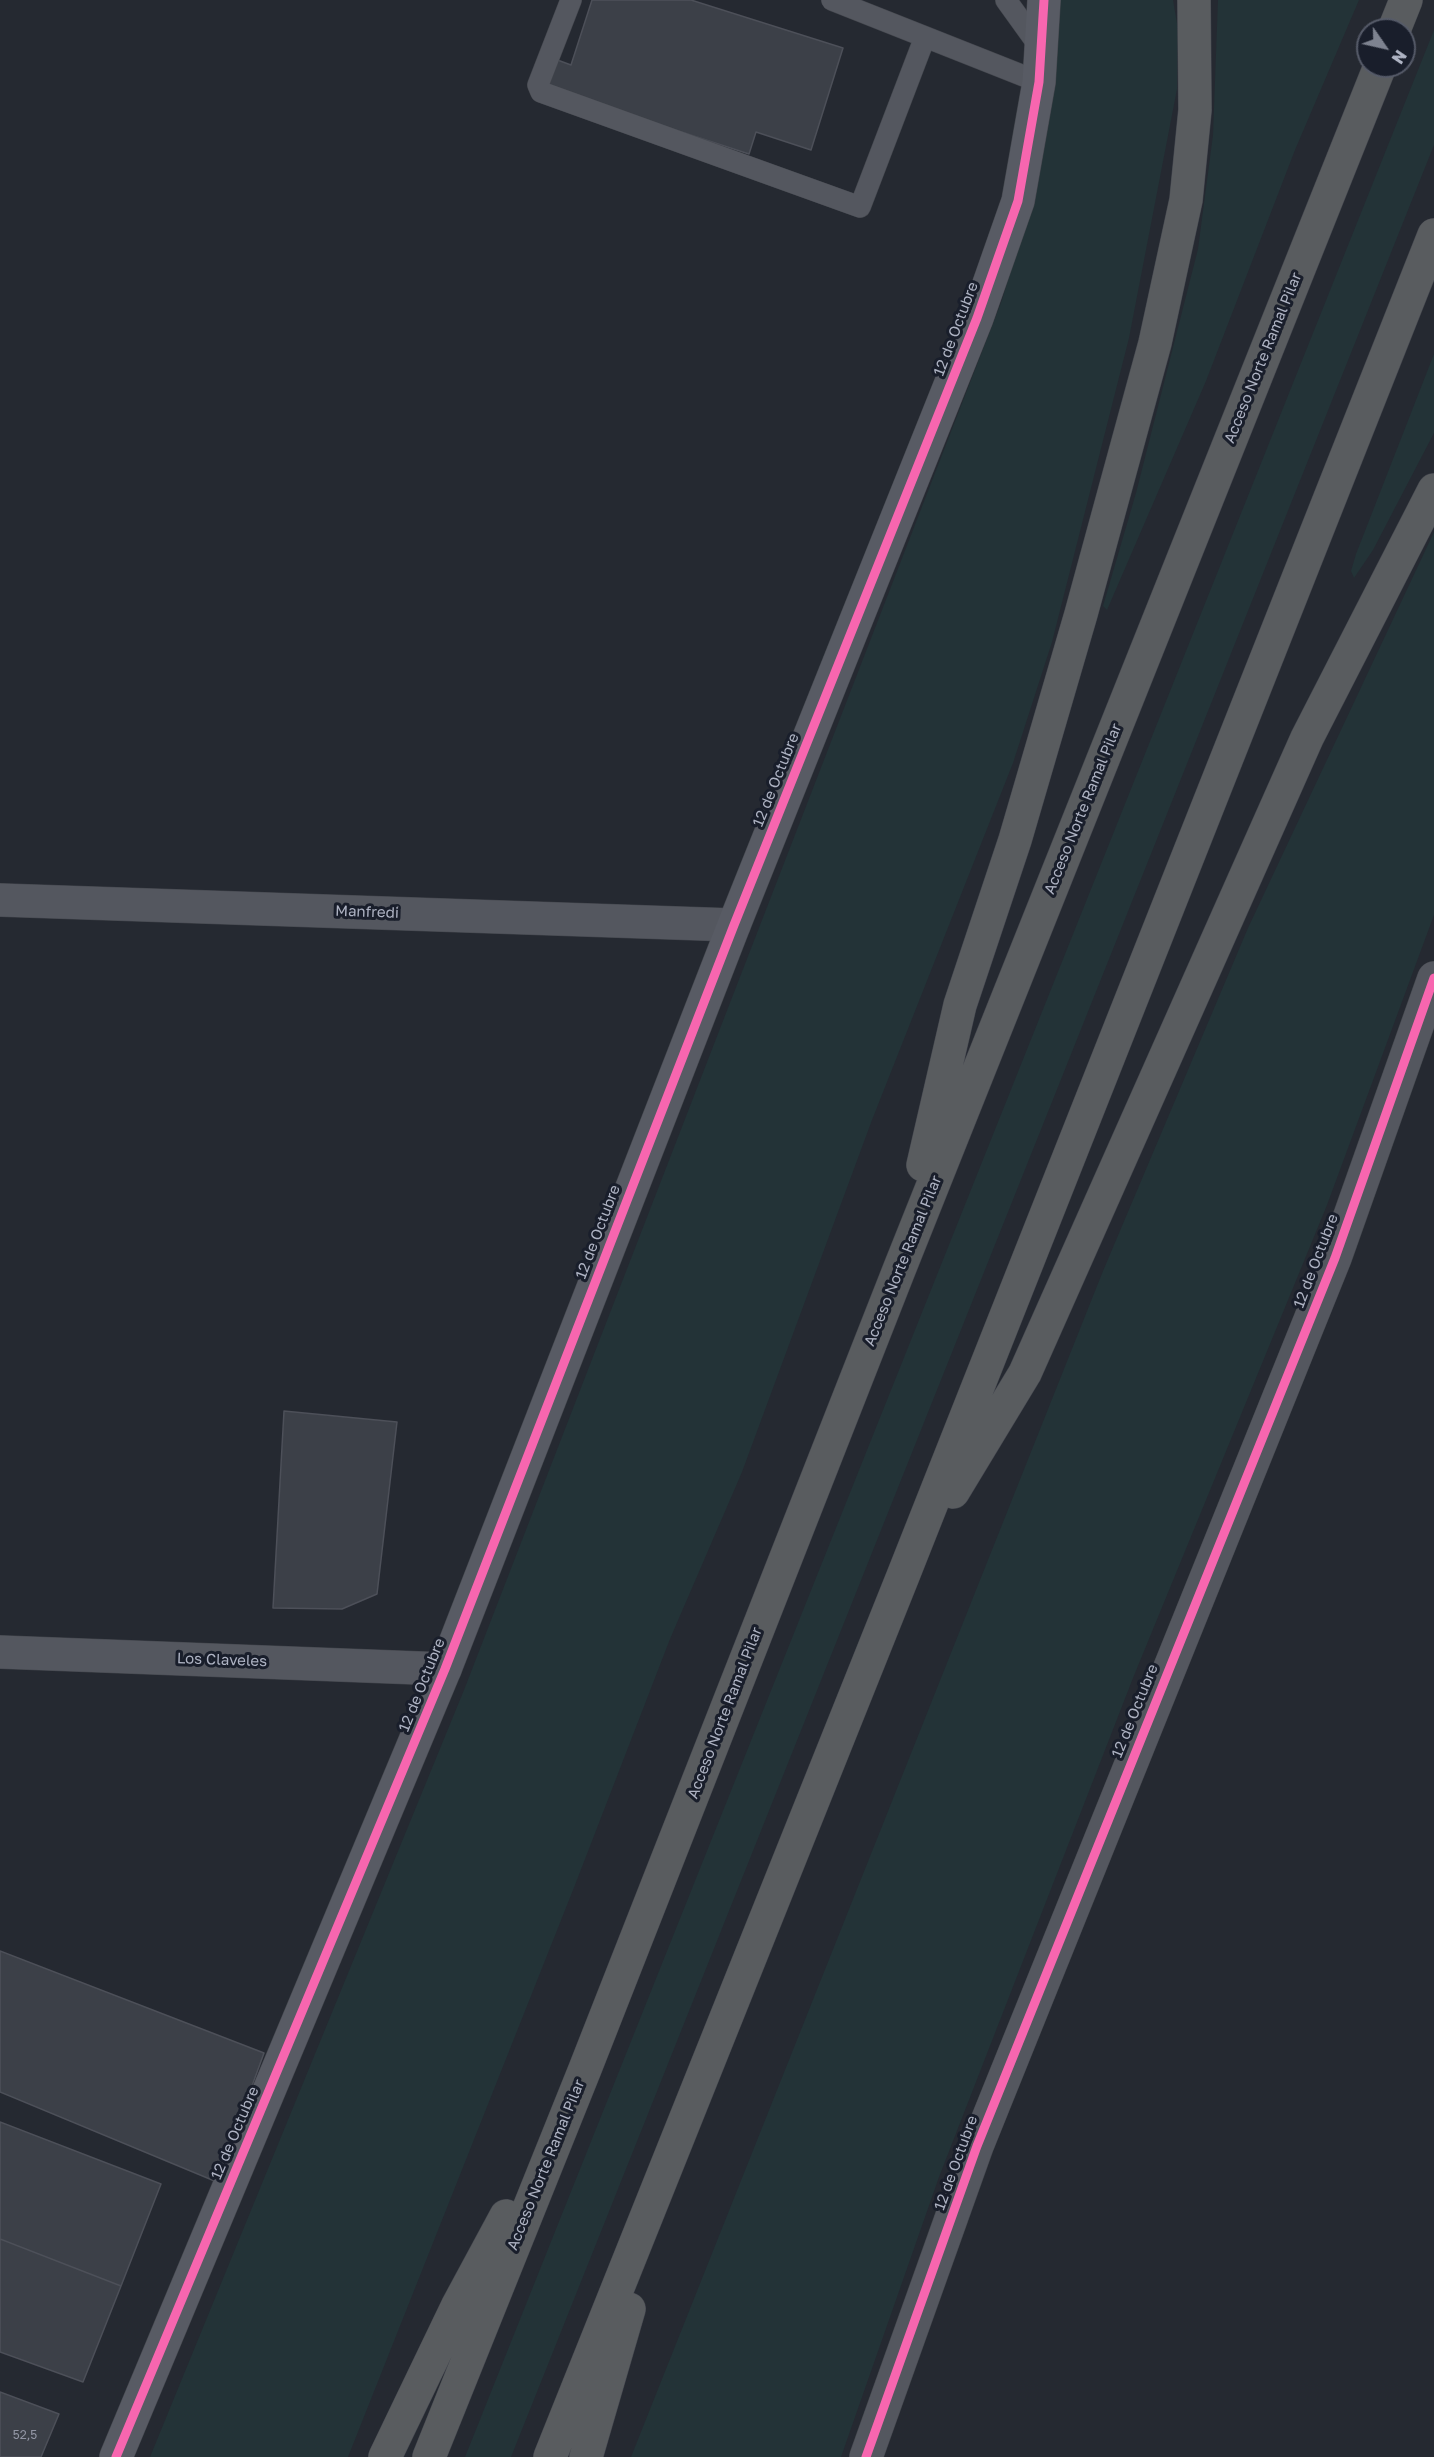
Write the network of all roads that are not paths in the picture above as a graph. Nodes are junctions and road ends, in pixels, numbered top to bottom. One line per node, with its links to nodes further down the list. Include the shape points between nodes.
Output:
1 (571, 0): 8 (lane, via 538,85 541,92 860,207)
2 (832, 0): 8 (lane)
3 (1006, 0): 9 (lane)
4 (1044, 0): 9 (street, 12 de Octubre)
5 (1194, 0): 17 (highway, via 1195,110 1186,200 1155,342 1015,840 960,1005)
6 (1406, 0): 7 (highway)
7 (1399, 18)
8 (925, 37): 11 (lane)
9 (1042, 50): 11 (street, 12 de Octubre)
10 (1375, 78): 17 (highway, Acceso Norte Ramal Pilar)
11 (1039, 82): 15 (street, 12 de Octubre, via 1018,201 977,318)
12 (1434, 235): 18 (highway)
13 (1434, 490): 18 (highway, via 1307,738 1025,1373)
14 (0, 900): 15 (street, Manfredi)
15 (734, 925): 20 (street, 12 de Octubre)
16 (1434, 978): 28 (street, 12 de Octubre, via 1335,1258 977,2146)
17 (899, 1270): 21 (highway, Acceso Norte Ramal Pilar)
18 (903, 1576): 22 (highway)
19 (0, 1652): 20 (street, Los Claveles)
20 (445, 1669): 23 (street, 12 de Octubre)
21 (585, 2069): 24 (highway, via 458,2305); 25 (highway, Acceso Norte Ramal Pilar)
22 (683, 2121): 26 (highway); 27 (highway)
23 (116, 2457)
24 (385, 2457)
25 (429, 2457)
26 (550, 2457)
27 (586, 2457)
28 (866, 2457)

